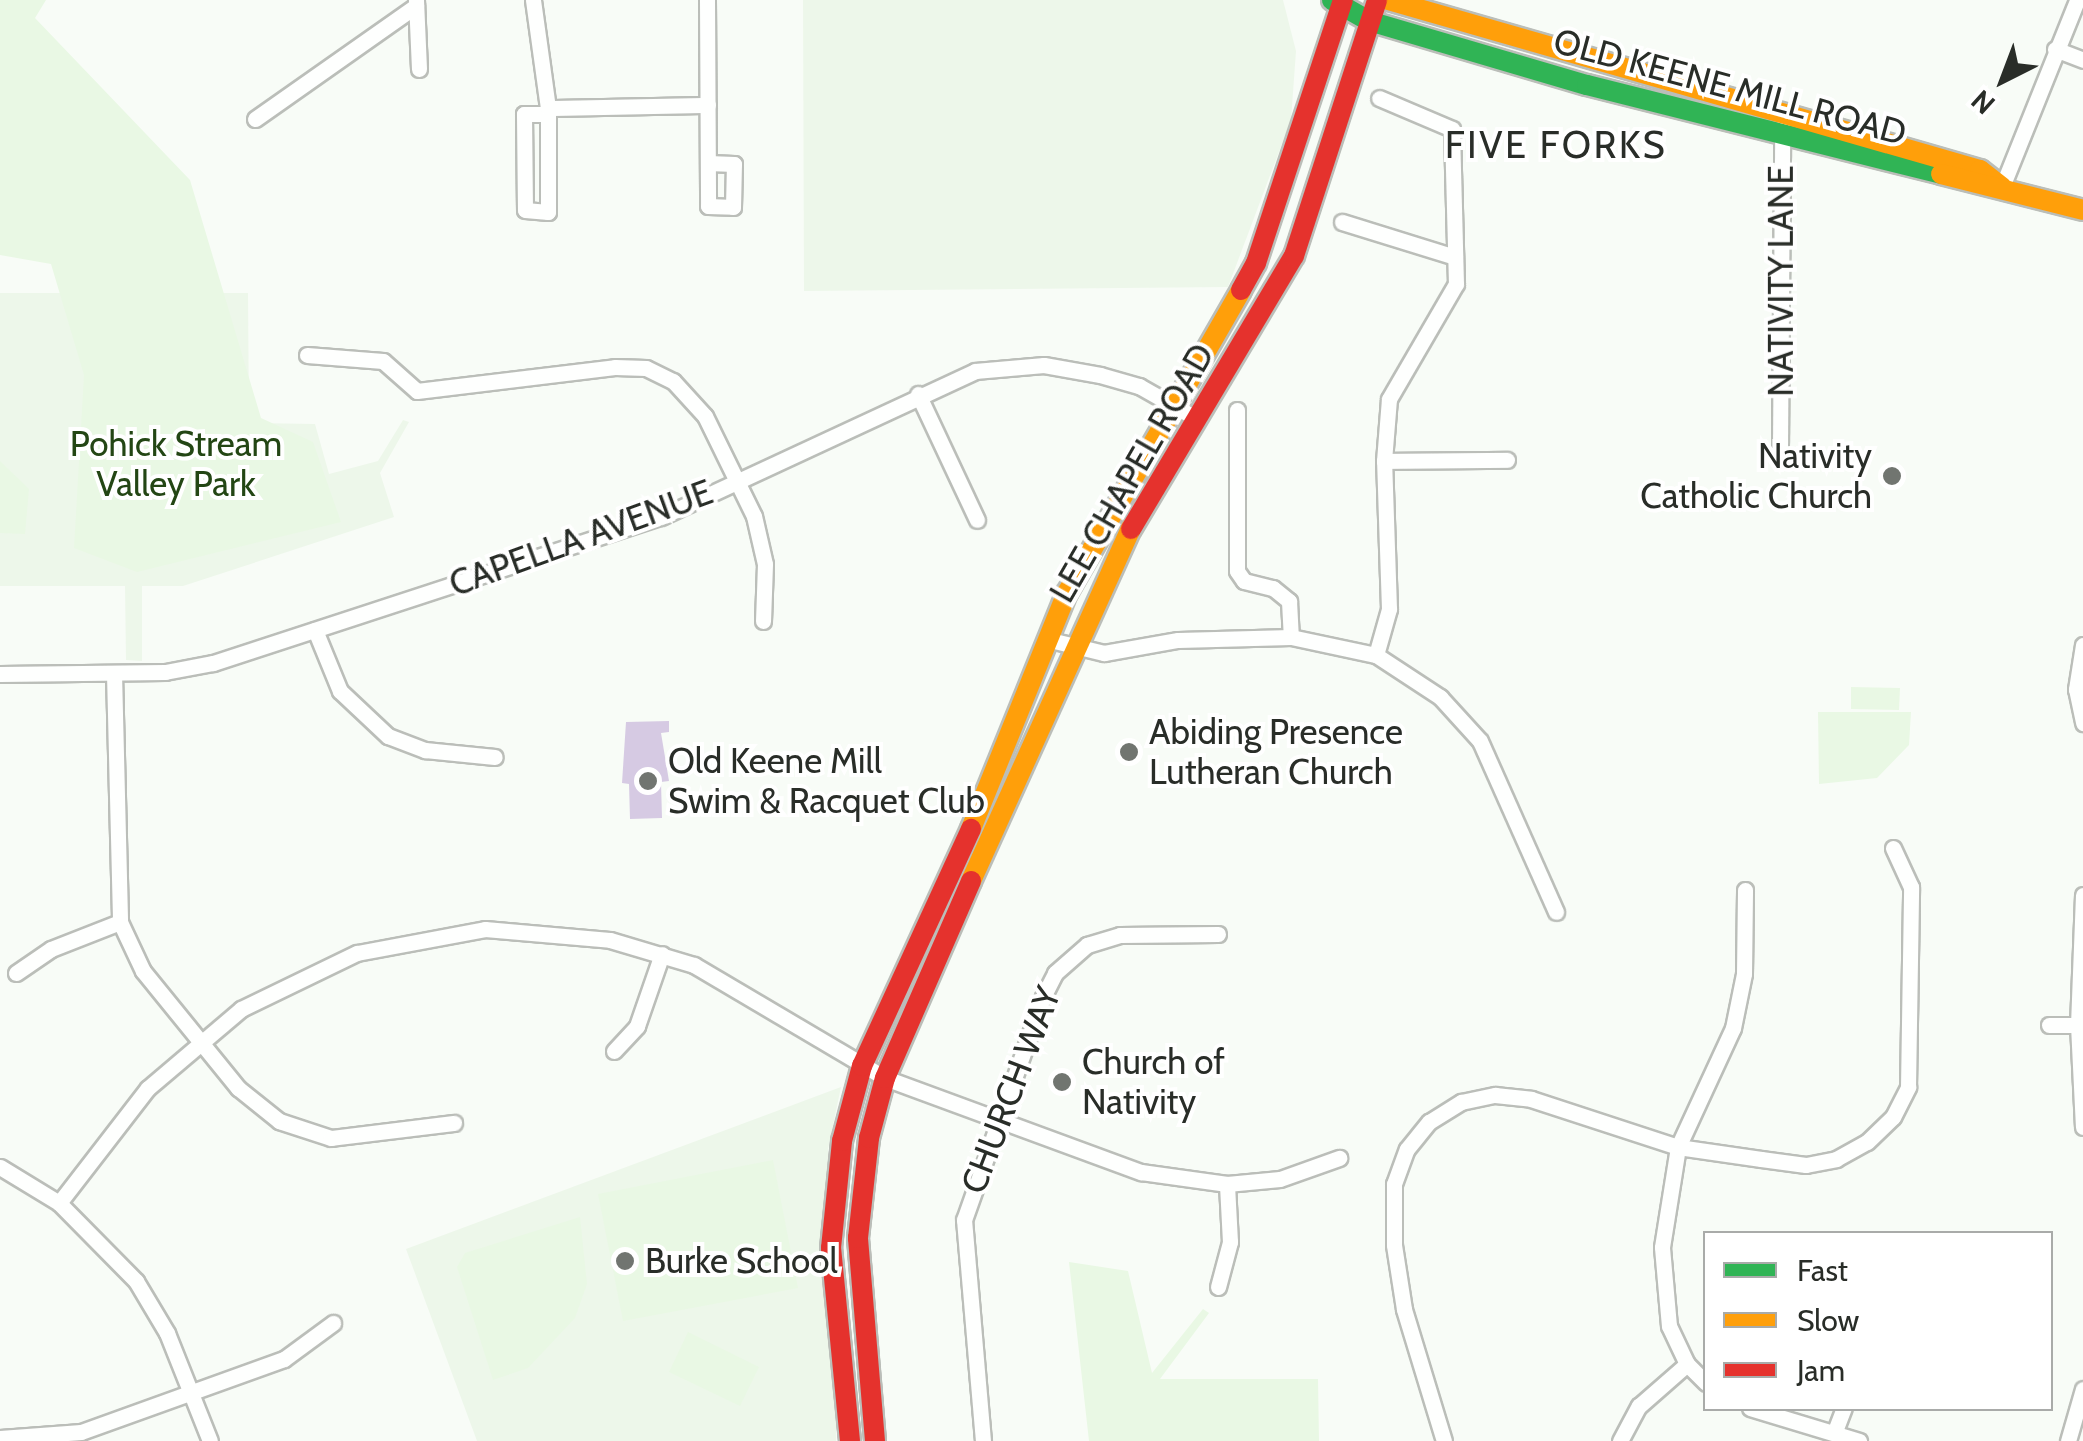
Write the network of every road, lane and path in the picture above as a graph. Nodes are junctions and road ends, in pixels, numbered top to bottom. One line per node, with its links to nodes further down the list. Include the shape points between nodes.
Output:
1 (532, 0): 14 (street)
2 (707, 0): 13 (street)
3 (1377, 0): 8 (main road, LEE CHAPEL ROAD)
4 (1388, 0): 16 (main road, OLD KEENE MILL ROAD)
5 (2077, 0): 9 (street)
6 (1339, 2): 8 (main road, OLD KEENE MILL ROAD); 24 (main road, LEE CHAPEL ROAD, via 1271,228)
7 (416, 3): 11 (street); 15 (street)
8 (1369, 20): 16 (main road, OLD KEENE MILL ROAD); 26 (main road, LEE CHAPEL ROAD, via 1294,256)
9 (2056, 49): 10 (street); 18 (street)
10 (2083, 60)
11 (419, 69)
12 (1379, 98): 21 (street, via 1452,128)
13 (708, 105): 14 (street); 17 (street)
14 (547, 111): 14 (street, via 524,114 525,210 548,212)
15 (255, 119)
16 (1783, 124): 18 (main road, OLD KEENE MILL ROAD, via 1977,188); 27 (street, NATIVITY LANE)
17 (708, 163)
18 (2002, 187): 19 (main road, OLD KEENE MILL ROAD)
19 (2083, 210)
20 (1342, 222): 21 (street)
21 (1456, 256): 29 (street, via 1456,284 1389,399)
22 (307, 354): 30 (street, via 383,361 417,391 646,368 694,399)
23 (918, 394): 24 (street, CAPELLA AVENUE, via 976,372 1044,365 1100,375); 30 (street, CAPELLA AVENUE); 31 (street)
24 (1173, 402): 26 (street, CAPELLA AVENUE); 35 (main road, LEE CHAPEL ROAD)
25 (1237, 410): 34 (street, via 1237,570 1244,580 1289,600)
26 (1197, 419): 37 (main road, LEE CHAPEL ROAD, via 1128,530)
27 (1780, 448)
28 (1507, 460): 29 (street)
29 (1384, 461): 38 (street, via 1389,610)
30 (737, 481): 32 (street, via 762,542); 33 (street, CAPELLA AVENUE, via 661,516)
31 (977, 520)
32 (763, 621)
33 (316, 630): 39 (street, CAPELLA AVENUE, via 181,670); 42 (street, via 340,690 388,736 425,750)
34 (1291, 637): 37 (street, via 1189,639 1104,653); 38 (street)
35 (1046, 639): 37 (street); 55 (main road, LEE CHAPEL ROAD, via 976,817)
36 (2083, 645): 41 (street, via 2076,678)
37 (1071, 648): 56 (main road, LEE CHAPEL ROAD, via 984,864)
38 (1376, 656): 46 (street, via 1440,697 1480,741)
39 (114, 673): 40 (street, CAPELLA AVENUE); 47 (street)
40 (0, 674)
41 (2083, 723)
42 (495, 756)
43 (1892, 848): 60 (street, via 1912,886 1911,1050 1908,1086 1893,1117 1836,1159 1806,1164)
44 (1746, 890): 60 (street, via 1744,974 1733,1028)
45 (2083, 895): 52 (street)
46 (1556, 912)
47 (120, 922): 50 (street, via 51,950); 53 (street, via 143,972)
48 (1218, 934): 57 (street, CHURCH WAY, via 1120,935 1070,956 1043,997)
49 (662, 954): 53 (street, via 545,930 420,937 297,977); 54 (street, via 638,1026); 55 (street, via 734,985)
50 (16, 973)
51 (2049, 1025): 52 (street)
52 (2080, 1025): 59 (street)
53 (200, 1040): 58 (street, via 255,1104 304,1132 375,1137); 64 (street, via 148,1088)
54 (614, 1051)
55 (862, 1066): 56 (street); 76 (main road, LEE CHAPEL ROAD, via 842,1142 831,1248)
56 (885, 1078): 57 (street); 77 (main road, LEE CHAPEL ROAD, via 869,1138 858,1238)
57 (998, 1119): 63 (street, via 1141,1172); 78 (street, CHURCH WAY, via 964,1220)
58 (454, 1123)
59 (2083, 1127)
60 (1678, 1147): 67 (street, via 1662,1247 1669,1326); 79 (street, via 1531,1099 1494,1095 1461,1102 1429,1122 1407,1149 1394,1184 1394,1245 1404,1309)
61 (1339, 1158): 63 (street, via 1280,1179)
62 (0, 1167): 64 (street)
63 (1228, 1184): 65 (street, via 1230,1242)
64 (59, 1203): 70 (street, via 136,1281)
65 (1218, 1287)
66 (333, 1323): 70 (street, via 284,1358)
67 (1687, 1364): 68 (street); 80 (street, via 1639,1406)
68 (1703, 1380)
69 (2083, 1388): 82 (street)
70 (192, 1394): 74 (street, via 81,1432); 75 (street)
71 (1761, 1411): 73 (street)
72 (1843, 1411): 73 (street)
73 (1836, 1431): 81 (street)
74 (0, 1438)
75 (210, 1441)
76 (850, 1441)
77 (876, 1441)
78 (984, 1441)
79 (1444, 1441)
80 (1620, 1441)
81 (1859, 1441)
82 (2068, 1441)

